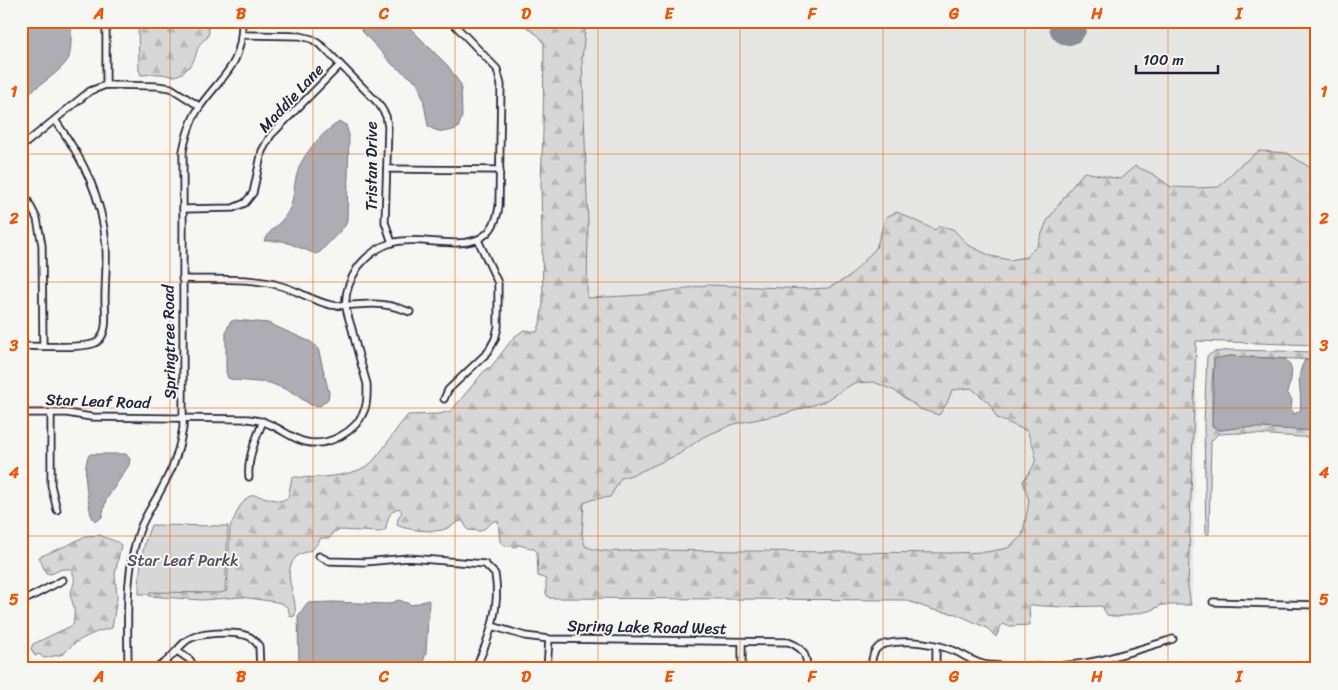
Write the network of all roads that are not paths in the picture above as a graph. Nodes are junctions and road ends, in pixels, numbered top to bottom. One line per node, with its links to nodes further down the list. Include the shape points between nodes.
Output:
1 (106, 21): 6 (street)
2 (242, 21): 4 (street, Springtree Road)
3 (451, 21): 11 (street, via 497,69 501,85)
4 (242, 35): 5 (street, Tristan Drive, via 312,39); 7 (street, Springtree Road, via 234,64)
5 (340, 65): 10 (street, Tristan Drive, via 379,104 386,116); 13 (street, Maddie Lane, via 271,135 262,151 253,193 245,203 233,208)
6 (106, 86): 7 (street, via 170,88); 8 (street, via 90,91)
7 (200, 106): 13 (street, Springtree Road, via 187,132 183,151)
8 (55, 120): 9 (street); 20 (street, via 83,163 102,214 106,246 105,324 100,339 90,345)
9 (21, 147)
10 (387, 168): 11 (street); 15 (street, Tristan Drive, via 385,222)
11 (500, 170): 14 (street, via 498,220)
12 (21, 187): 20 (street, via 37,219 42,245)
13 (183, 208): 16 (street, Springtree Road)
14 (478, 240): 15 (street); 21 (street, via 498,283 498,326 488,352 448,390)
15 (392, 243): 17 (street, via 364,259 347,290)
16 (182, 279): 17 (street, via 264,282 318,301); 24 (street, Springtree Road)
17 (346, 306): 18 (street, via 375,304); 25 (street, Star Leaf Road, via 367,384 365,410 361,418 334,440 319,443 307,442)
18 (410, 312)
19 (21, 346): 20 (street)
20 (43, 346)
21 (444, 399)
22 (21, 413): 23 (street, Star Leaf Road)
23 (51, 413): 24 (street, Star Leaf Road, via 91,417); 27 (street, via 51,485)
24 (183, 417): 25 (street, Star Leaf Road); 41 (street, Springtree Road, via 175,461 147,513 135,545 130,573)
25 (263, 422): 26 (street, via 252,451)
26 (249, 477)
27 (57, 510)
28 (319, 556): 33 (street, via 338,561 408,558 486,564 495,574 496,581)
29 (63, 580): 30 (street)
30 (21, 602)
31 (1213, 602): 32 (street)
32 (1317, 605)
33 (492, 626): 35 (street, Spring Lake Road West); 45 (street)
34 (1173, 639): 40 (street)
35 (549, 640): 36 (street, Spring Lake Road West); 46 (street)
36 (742, 642): 47 (street); 48 (street, Spring Lake Road West, via 788,642 801,648 806,656)
37 (936, 646): 39 (street, via 979,663); 49 (street, via 884,644 872,656); 50 (street)
38 (178, 651): 42 (street, via 162,665); 43 (street, via 190,660); 44 (street, via 186,642 201,635 245,635 259,646)
39 (1004, 667): 40 (street)
40 (1075, 667)
41 (128, 669)
42 (149, 669)
43 (195, 669)
44 (260, 669)
45 (475, 669)
46 (547, 669)
47 (742, 669)
48 (807, 669)
49 (872, 669)
50 (936, 669)

